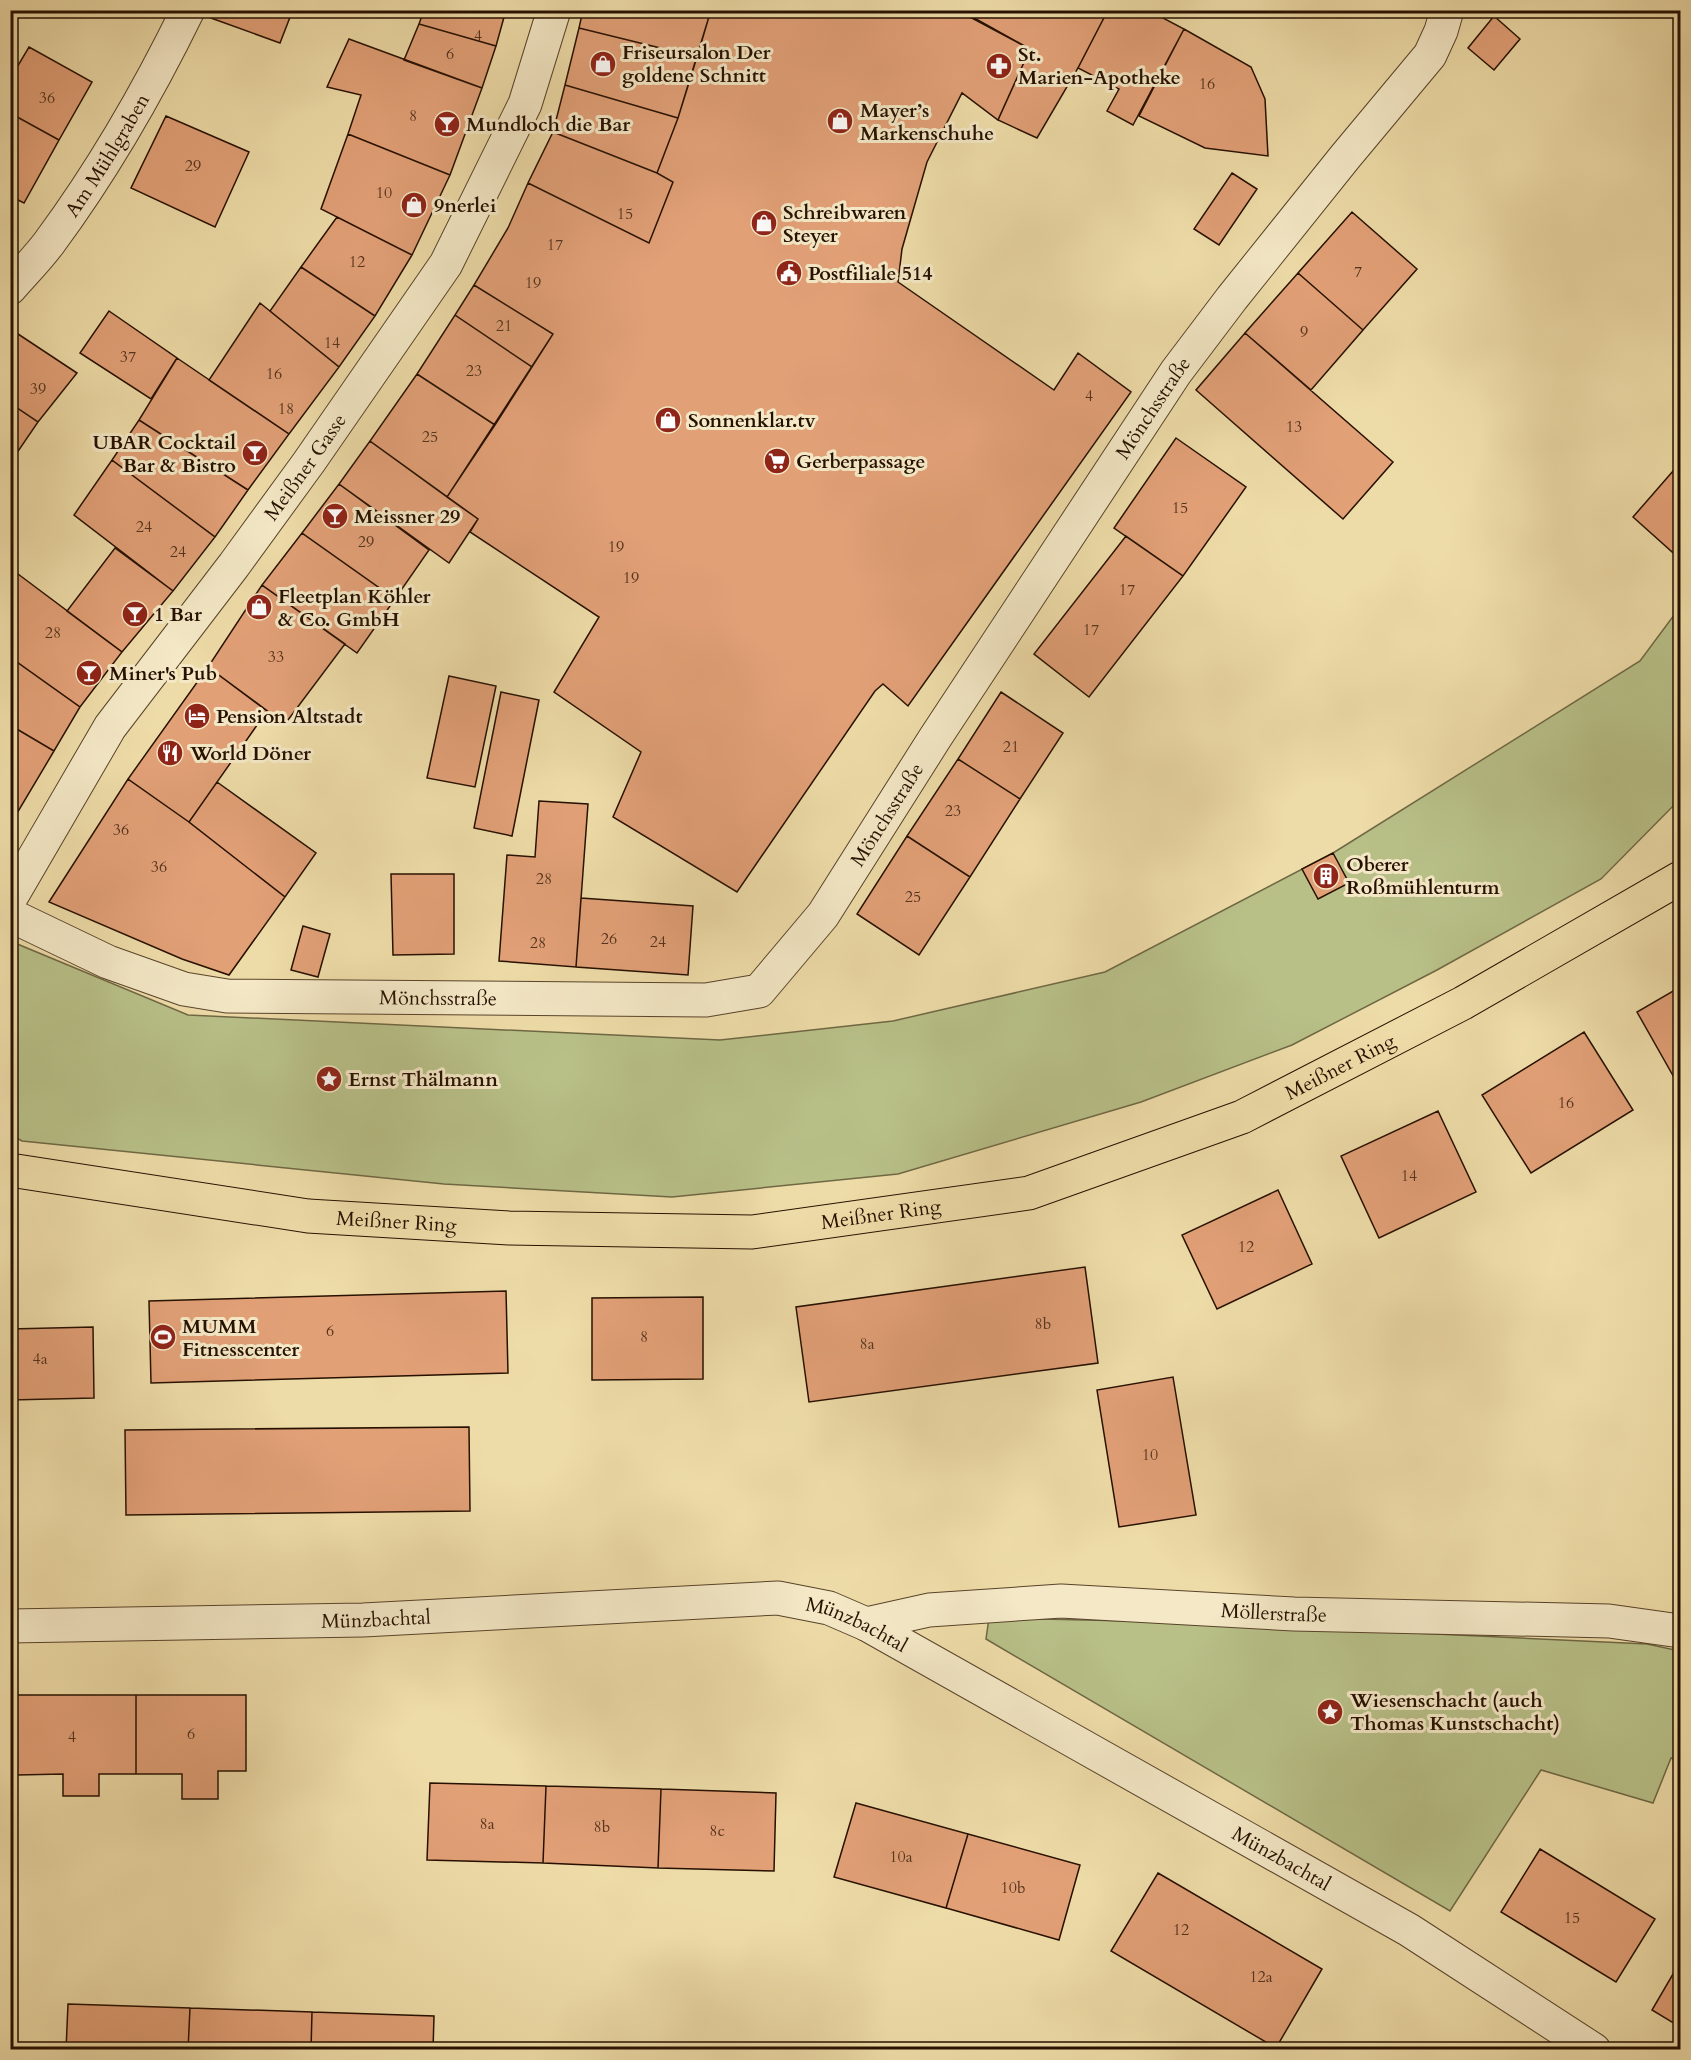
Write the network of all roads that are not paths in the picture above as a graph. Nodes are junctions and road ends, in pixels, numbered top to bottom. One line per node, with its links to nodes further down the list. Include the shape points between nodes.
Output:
1 (188, 10): 4 (street, Am Mühlgraben, via 112,152 48,244)
2 (554, 10): 6 (street, Meißner Gasse, via 525,104 446,264 309,462 110,727)
3 (1447, 10): 7 (street, Mönchsstraße, via 1430,56 1330,174 1176,372 823,915 759,991 706,1000 227,996 184,989 108,962)
4 (10, 288)
5 (1680, 878): 8 (main road, Meißner Ring, via 1463,1003 1242,1117 1029,1193 752,1232 510,1228 308,1216)
6 (10, 899)
7 (10, 915)
8 (10, 1170)
9 (866, 1624): 10 (street, Münzbachtal, via 829,1608 778,1598 363,1620); 11 (street, Möllerstraße, via 929,1610 1061,1601 1294,1614 1609,1621); 12 (street, Münzbachtal, via 1410,1930)
10 (10, 1626)
11 (1680, 1631)
12 (1594, 2049)

